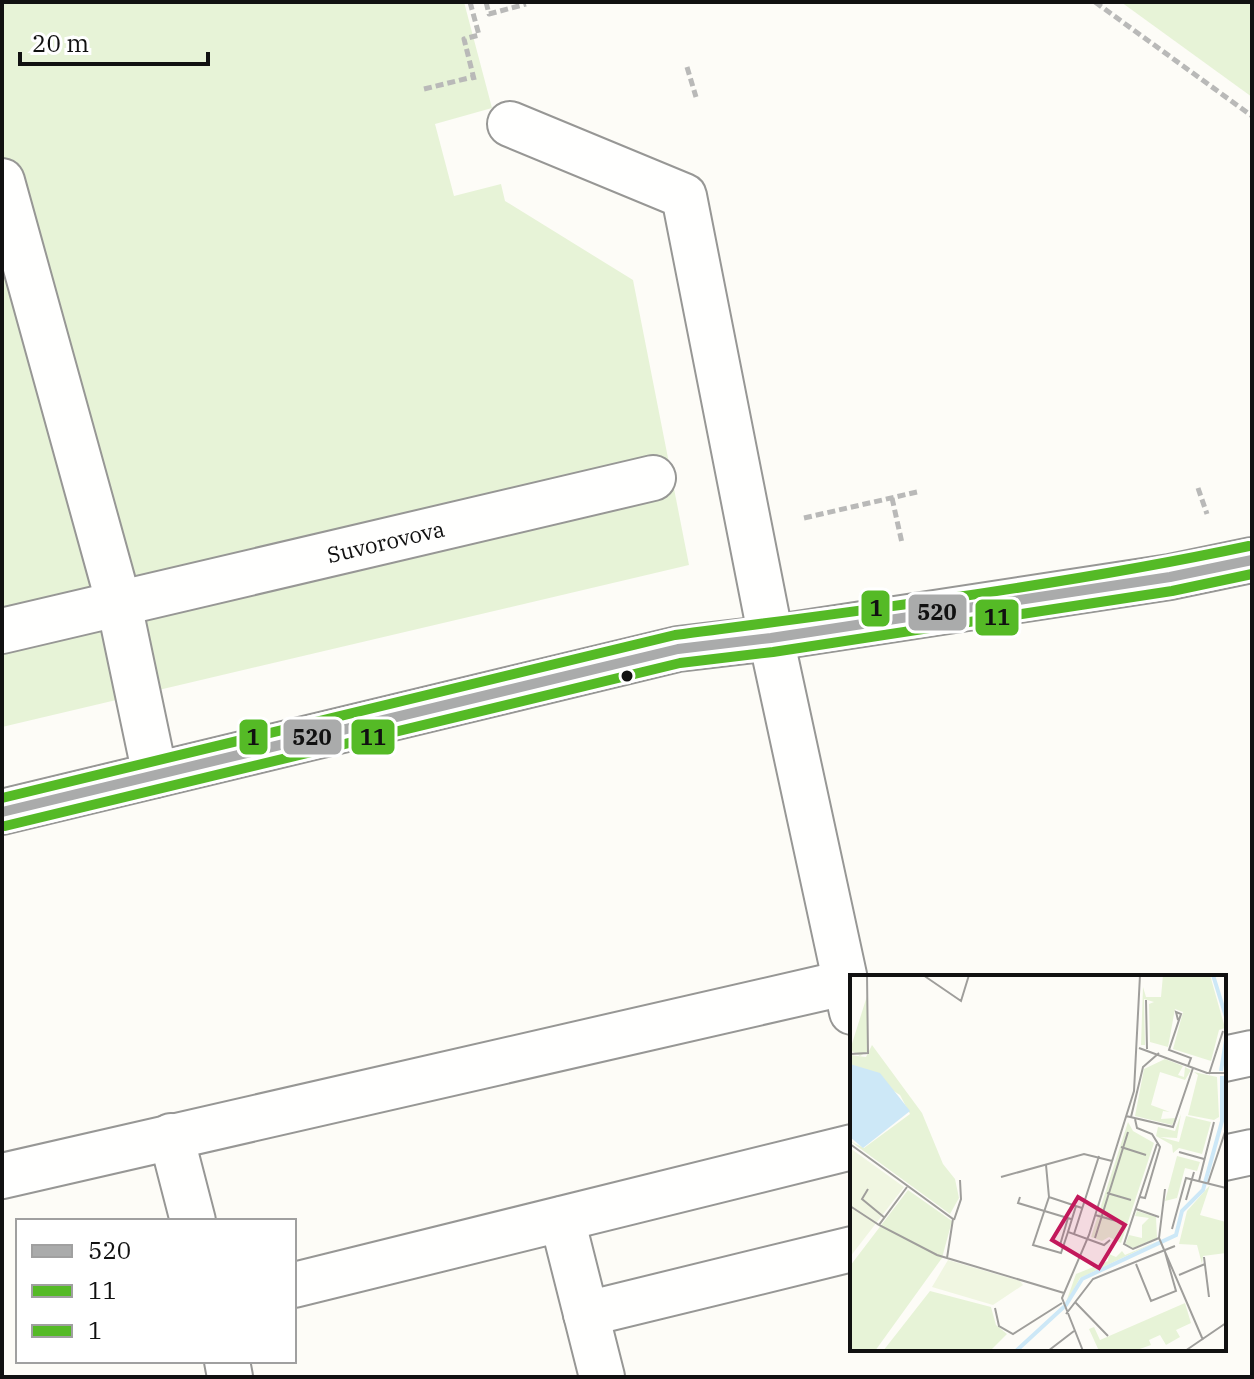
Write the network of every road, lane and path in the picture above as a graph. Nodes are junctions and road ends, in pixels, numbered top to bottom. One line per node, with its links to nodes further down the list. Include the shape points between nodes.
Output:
1 (470, 2): 6 (path, via 479,35 464,39)
2 (486, 2): 4 (path, via 489,14)
3 (1095, 2): 10 (path)
4 (526, 4)
5 (687, 67): 9 (path)
6 (473, 77): 7 (path); 8 (path)
7 (424, 89)
8 (477, 91)
9 (696, 97)
10 (1252, 116)
11 (510, 124): 21 (street, via 684,196)
12 (2, 181): 19 (street)
13 (653, 478): 19 (street, Suvorovova)
14 (917, 492): 15 (path)
15 (892, 498): 16 (path); 17 (path)
16 (802, 519)
17 (902, 543)
18 (1252, 560): 21 (street)
19 (119, 604): 20 (street, Suvorovova); 22 (street)
20 (2, 631)
21 (771, 638): 22 (street, via 678,649); 24 (street)
22 (155, 775): 23 (street)
23 (2, 812)
24 (848, 998): 27 (street)
25 (1252, 1053): 26 (street)
26 (1226, 1059)
27 (171, 1136): 31 (street); 32 (street)
28 (850, 1147): 33 (street)
29 (1252, 1152): 30 (street)
30 (1226, 1158)
31 (2, 1176)
32 (192, 1219)
33 (562, 1219): 35 (street); 36 (street)
34 (850, 1249): 36 (street)
35 (296, 1285)
36 (586, 1314): 37 (street)
37 (602, 1377)

